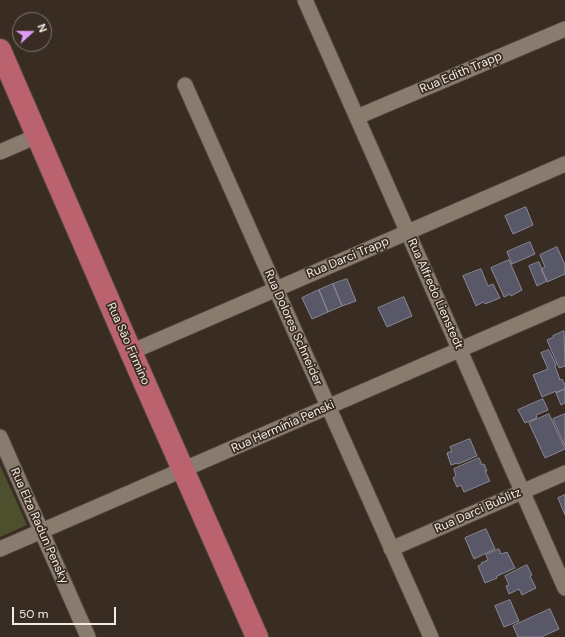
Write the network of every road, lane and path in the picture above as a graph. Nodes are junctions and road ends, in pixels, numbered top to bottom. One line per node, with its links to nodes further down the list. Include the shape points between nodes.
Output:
1 (305, 0): 5 (street, Rua Alfredo Lienstedt)
2 (563, 34): 5 (street, Rua Edith Trapp)
3 (0, 50): 6 (main road, Rua São Firmino)
4 (185, 85): 10 (street, Rua Dolores Schneider)
5 (357, 117): 9 (street, Rua Alfredo Lienstedt)
6 (37, 136): 7 (street); 13 (main road, Rua São Firmino)
7 (0, 152)
8 (565, 164): 9 (street, Rua Darci Trapp)
9 (408, 232): 10 (street, Rua Darci Trapp); 12 (street, Rua Alfredo Lienstedt)
10 (276, 290): 13 (street, Rua Darci Trapp); 14 (street, Rua Dolores Schneider)
11 (565, 304): 12 (street, Rua Hermínia Penski)
12 (460, 350): 14 (street, Rua Hermínia Penski); 18 (street, Rua Alfredo Lienstedt)
13 (131, 352): 16 (main road, Rua São Firmino)
14 (328, 407): 16 (street, Rua Hermínia Penski); 21 (street, Rua Dolores Schneider)
15 (0, 437): 19 (street, Rua Elza Radun Pensky)
16 (183, 470): 19 (street, Rua Hermínia Penski); 24 (main road, Rua São Firmino)
17 (565, 473): 18 (street, Rua Darci Bublitz)
18 (523, 492): 21 (street, Rua Darci Bublitz); 22 (street, Rua Alfredo Lienstedt)
19 (41, 531): 20 (street, Rua Hermínia Penski); 23 (street, Rua Elza Radun Pensky)
20 (0, 549)
21 (392, 549): 25 (street, Rua Dolores Schneider)
22 (565, 588)
23 (88, 637)
24 (256, 637)
25 (431, 637)

